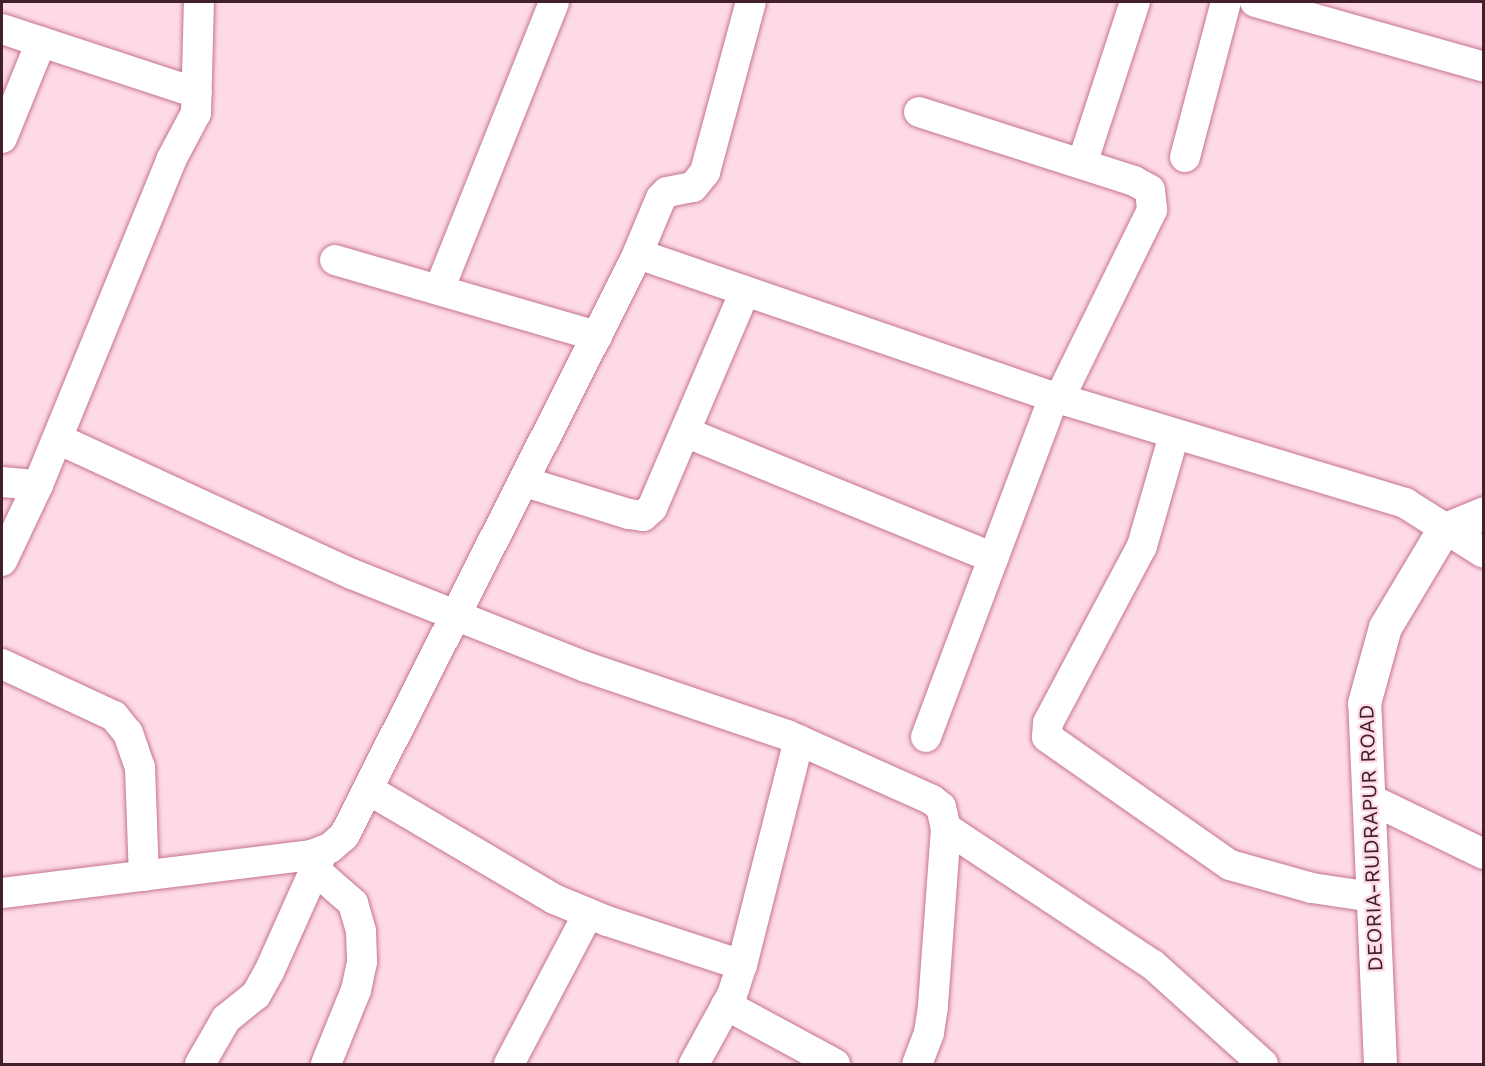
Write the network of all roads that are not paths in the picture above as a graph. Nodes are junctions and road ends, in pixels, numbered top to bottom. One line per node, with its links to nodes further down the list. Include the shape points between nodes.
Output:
1 (198, 2): 10 (street)
2 (554, 2): 17 (street)
3 (751, 2): 15 (street, via 700,183 667,192 660,198)
4 (1135, 2): 14 (street)
5 (1226, 2): 13 (street)
6 (1255, 2): 9 (street)
7 (2, 29): 8 (street)
8 (40, 42): 10 (street); 12 (street)
9 (1484, 67)
10 (197, 93): 23 (street, via 196,113 171,160)
11 (919, 112): 14 (street)
12 (2, 138)
13 (1185, 156)
14 (1082, 164): 20 (street, via 1134,182 1150,190 1154,198 1152,210)
15 (638, 255): 18 (street); 19 (street)
16 (335, 260): 17 (street)
17 (439, 290): 19 (street)
18 (745, 291): 20 (street); 21 (street)
19 (597, 336): 25 (street)
20 (1056, 398): 22 (street); 30 (street)
21 (685, 432): 25 (street, via 652,508 644,516); 30 (street)
22 (1174, 435): 28 (street, via 1405,503); 43 (street, via 1142,546 1048,723 1047,737 1230,865 1312,888)
23 (58, 438): 26 (street); 32 (street, via 352,574)
24 (2, 482): 26 (street)
25 (525, 482): 32 (street)
26 (38, 484): 31 (street)
27 (1484, 513): 28 (main road)
28 (1443, 530): 29 (street); 37 (main road, DEORIA-RUDRAPUR ROAD, via 1385,627 1364,703)
29 (1484, 553)
30 (993, 558): 34 (street)
31 (2, 561)
32 (458, 616): 35 (street, via 586,667); 36 (street)
33 (2, 664): 41 (street, via 114,716 128,734 140,768)
34 (926, 736)
35 (799, 740): 38 (street, via 924,794 941,807); 45 (street)
36 (369, 790): 40 (street, via 344,836); 44 (street, via 554,899)
37 (1368, 798): 39 (street); 43 (main road, DEORIA-RUDRAPUR ROAD)
38 (946, 828): 52 (street, via 933,1007 929,1033); 53 (street, via 1153,965)
39 (1484, 854)
40 (319, 860): 41 (street); 47 (street, via 256,995 226,1019); 48 (street, via 353,903 361,931 362,962 356,990)
41 (144, 876): 42 (street)
42 (2, 893)
43 (1372, 897): 54 (main road, DEORIA-RUDRAPUR ROAD)
44 (588, 914): 45 (street); 49 (street)
45 (742, 965): 46 (street)
46 (726, 1005): 50 (street); 51 (street)
47 (200, 1065)
48 (326, 1065)
49 (509, 1065)
50 (694, 1065)
51 (836, 1065)
52 (917, 1065)
53 (1263, 1065)
54 (1380, 1065)

